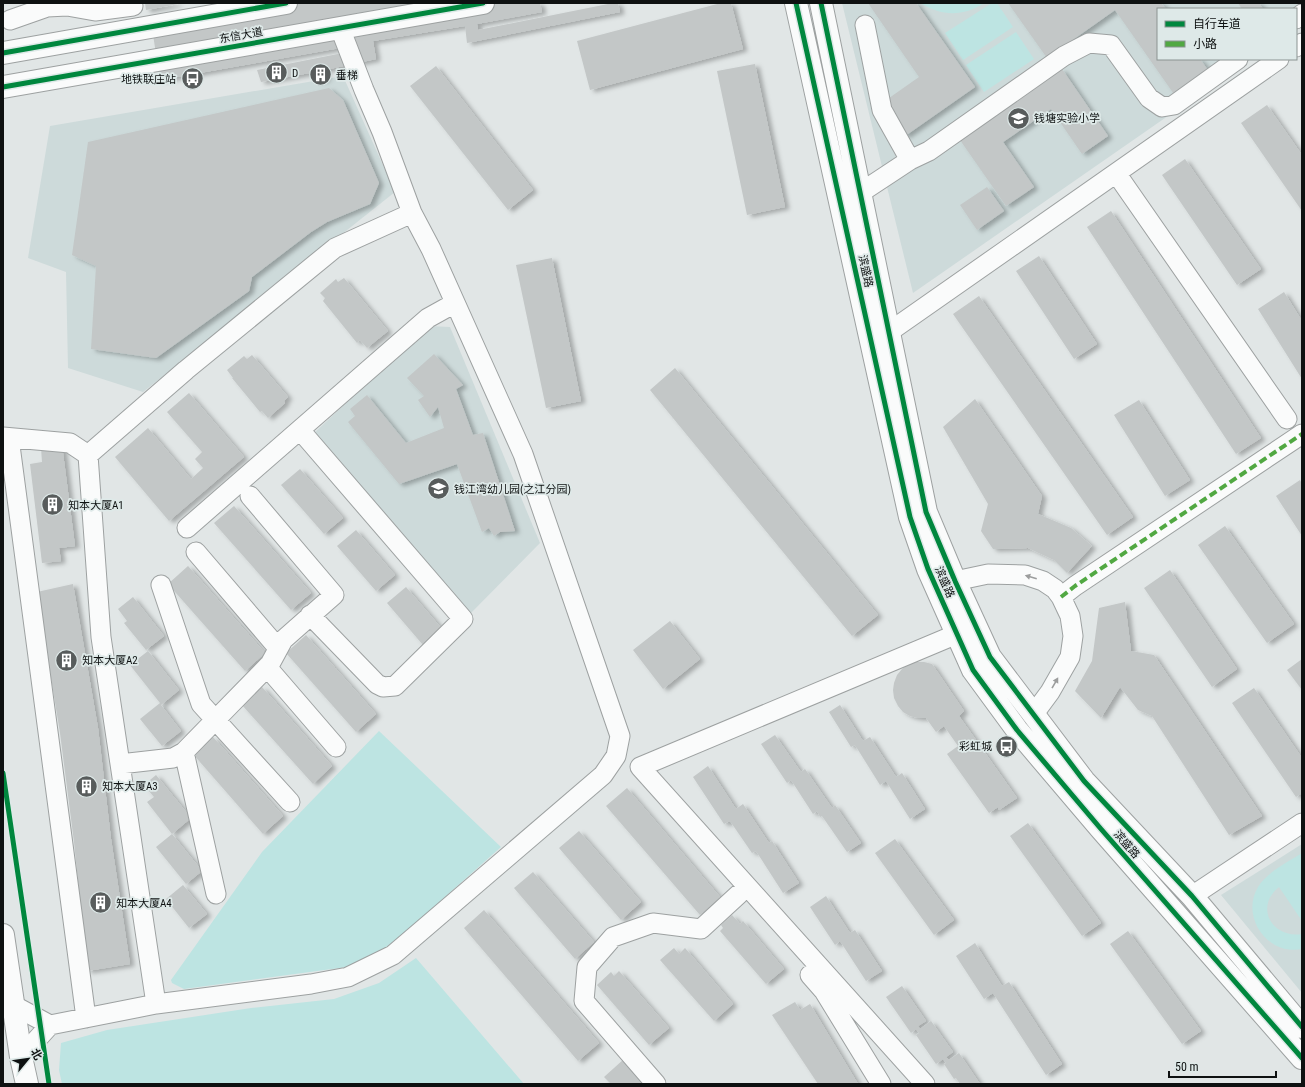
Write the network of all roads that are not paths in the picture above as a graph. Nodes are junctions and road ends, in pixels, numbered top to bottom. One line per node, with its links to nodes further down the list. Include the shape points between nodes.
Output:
1 (286, 3): 10 (main road)
2 (483, 3): 9 (main road, 东信大道)
3 (796, 3): 32 (main road, 滨盛路, via 910,516 928,569)
4 (821, 3): 16 (main road, 滨盛路)
5 (66, 4): 6 (street, via 95,10); 7 (street, via 48,7)
6 (133, 6)
7 (10, 20)
8 (865, 25): 14 (street, via 882,110)
9 (340, 28): 13 (main road, 东信大道); 17 (street)
10 (3, 53)
11 (1237, 60): 14 (street, via 1174,104 1162,107 1149,98 1111,45 1089,43 1064,56 930,151)
12 (1278, 60): 15 (street)
13 (3, 87)
14 (910, 160): 16 (street)
15 (1116, 172): 19 (street); 20 (street)
16 (860, 193): 19 (main road, 滨盛路)
17 (412, 213): 18 (street); 24 (street, via 335,248 186,370)
18 (455, 302): 21 (street, via 428,318); 47 (street, via 523,454 620,736 616,756 603,776 393,955 348,977)
19 (889, 332): 28 (main road, 滨盛路, via 926,512)
20 (1287, 419)
21 (300, 430): 26 (street); 31 (street, via 463,618 395,686 383,687 377,684)
22 (1302, 434): 30 (street)
23 (6, 438): 24 (street, via 70,443); 49 (street)
24 (88, 455): 39 (street, via 101,637)
25 (250, 496): 31 (street, via 334,595)
26 (187, 528)
27 (196, 552): 33 (street)
28 (955, 581): 30 (street, one-way to 28, via 1056,589 1044,580 1025,575 988,574); 35 (main road, 滨盛路, via 990,657)
29 (161, 586): 36 (street, via 201,704)
30 (1061, 597): 35 (street, one-way to 30, via 1070,657 1073,636 1070,616)
31 (310, 615): 33 (street)
32 (957, 634): 53 (main road, 滨盛路, via 973,670 1017,730); 57 (street, via 640,767)
33 (278, 648): 34 (street)
34 (267, 667): 36 (street); 37 (street)
35 (1033, 715): 45 (main road, 滨盛路, via 1084,781)
36 (215, 720): 38 (street); 41 (street)
37 (336, 747)
38 (184, 752): 39 (street, via 174,758); 43 (street)
39 (120, 764): 47 (street)
40 (633, 774): 44 (street)
41 (290, 802)
42 (1302, 822): 45 (street)
43 (216, 894)
44 (739, 894): 55 (street, via 701,929 653,924 613,937 588,967 584,1000); 56 (street, via 824,991)
45 (1192, 896): 51 (main road, 滨盛路)
46 (3, 935): 48 (main road)
47 (156, 1004): 49 (street)
48 (13, 1005): 50 (street); 52 (main road)
49 (86, 1018): 50 (street)
50 (50, 1025): 52 (street)
51 (1302, 1027)
52 (21, 1057): 54 (main road)
53 (1302, 1058)
54 (27, 1084)
55 (656, 1084)
56 (881, 1084)
57 (925, 1084)

